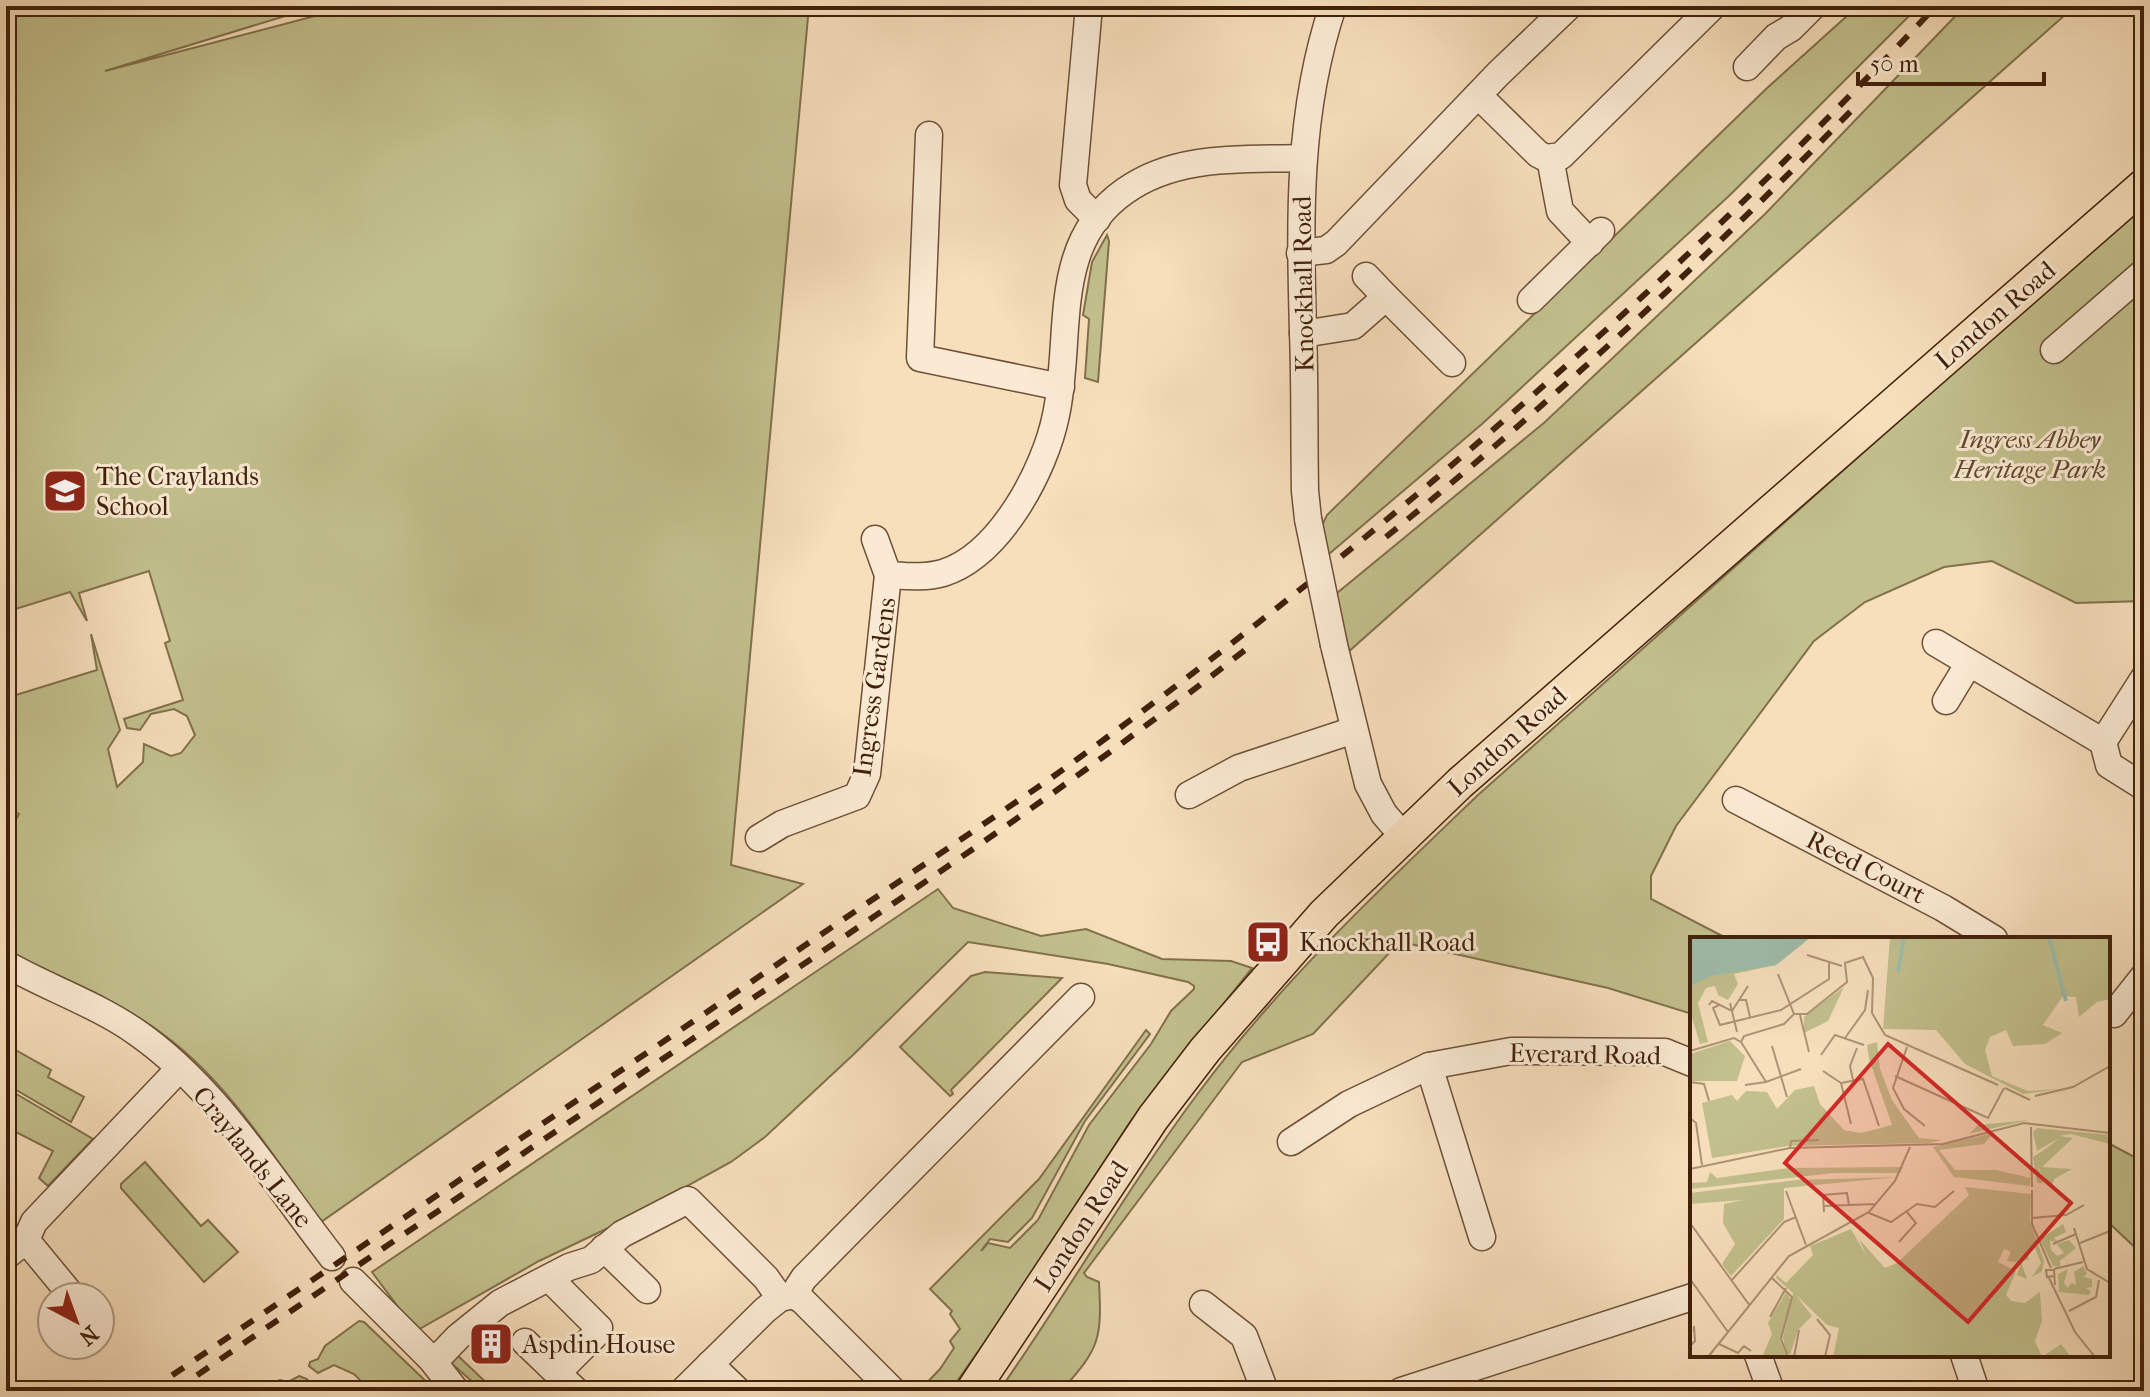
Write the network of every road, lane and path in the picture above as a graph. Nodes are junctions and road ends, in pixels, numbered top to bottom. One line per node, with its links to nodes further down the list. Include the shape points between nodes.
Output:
1 (1089, 6): 12 (street, via 1073,182 1077,199)
2 (1333, 6): 9 (street, Knockhall Road, via 1313,73)
3 (1569, 6): 7 (street)
4 (1713, 6): 10 (street, via 1566,152)
5 (1813, 6): 6 (street)
6 (1747, 67)
7 (1478, 95): 10 (street, via 1534,152); 13 (street, via 1336,243 1326,250)
8 (929, 135): 21 (street, via 920,358)
9 (1302, 158): 12 (street, Ingress Gardens, via 1199,162 1167,169 1125,191); 13 (street, Knockhall Road)
10 (1550, 158): 17 (street, via 1560,211 1596,237)
11 (2144, 185): 33 (main road, London Road)
12 (1097, 219): 21 (street, Ingress Gardens, via 1072,269)
13 (1300, 253): 18 (street, Knockhall Road)
14 (1366, 276): 16 (street)
15 (2139, 286): 19 (street)
16 (1386, 297): 18 (street, via 1353,326); 20 (street)
17 (1531, 300)
18 (1303, 334): 28 (street, Knockhall Road, bridge, via 1308,519)
19 (2054, 350)
20 (1452, 363)
21 (1061, 387): 23 (street, Ingress Gardens, via 1038,468 992,540 950,570)
22 (875, 539): 23 (street)
23 (888, 575): 34 (street, Ingress Gardens, via 867,774 857,796)
24 (1936, 643): 25 (street)
25 (1969, 663): 27 (street); 29 (street)
26 (2144, 678): 29 (street)
27 (1946, 701)
28 (1354, 730): 31 (street, via 1239,768); 33 (street, Knockhall Road, via 1370,791)
29 (2103, 742): 30 (street, via 2109,765)
30 (2144, 787)
31 (1189, 795)
32 (1736, 800): 35 (street, Reed Court)
33 (1403, 836): 66 (main road, London Road, via 1324,914 1205,1050 1153,1118)
34 (759, 838)
35 (1991, 937)
36 (6, 964): 42 (street, Craylands Lane, via 119,1021)
37 (2144, 976): 39 (street)
38 (1081, 997): 52 (street)
39 (2110, 1016)
40 (1690, 1062): 41 (street, Everard Road, via 1665,1052 1511,1051)
41 (1429, 1066): 43 (street, Everard Road, via 1349,1104); 44 (street)
42 (179, 1069): 45 (street, via 34,1222); 47 (street, Craylands Lane, via 224,1115)
43 (1291, 1142)
44 (1482, 1237)
45 (16, 1248): 49 (street)
46 (604, 1248): 48 (street, via 591,1260); 51 (street); 52 (street, via 688,1200)
47 (332, 1257)
48 (549, 1278): 58 (street, via 500,1303); 60 (street, via 599,1328)
49 (56, 1281)
50 (353, 1281): 58 (street)
51 (647, 1290)
52 (786, 1297): 59 (street); 65 (street, via 802,1300)
53 (1690, 1298): 68 (street)
54 (1203, 1304): 67 (street, via 1244,1336)
55 (525, 1342): 60 (street)
56 (1759, 1357): 69 (street)
57 (1965, 1357): 70 (street)
58 (433, 1361): 61 (street); 62 (street)
59 (710, 1364): 63 (street); 64 (street)
60 (567, 1382)
61 (456, 1391)
62 (473, 1391)
63 (683, 1391)
64 (738, 1391)
65 (893, 1391)
66 (972, 1391)
67 (1265, 1391)
68 (1401, 1391)
69 (1771, 1391)
70 (1976, 1391)

